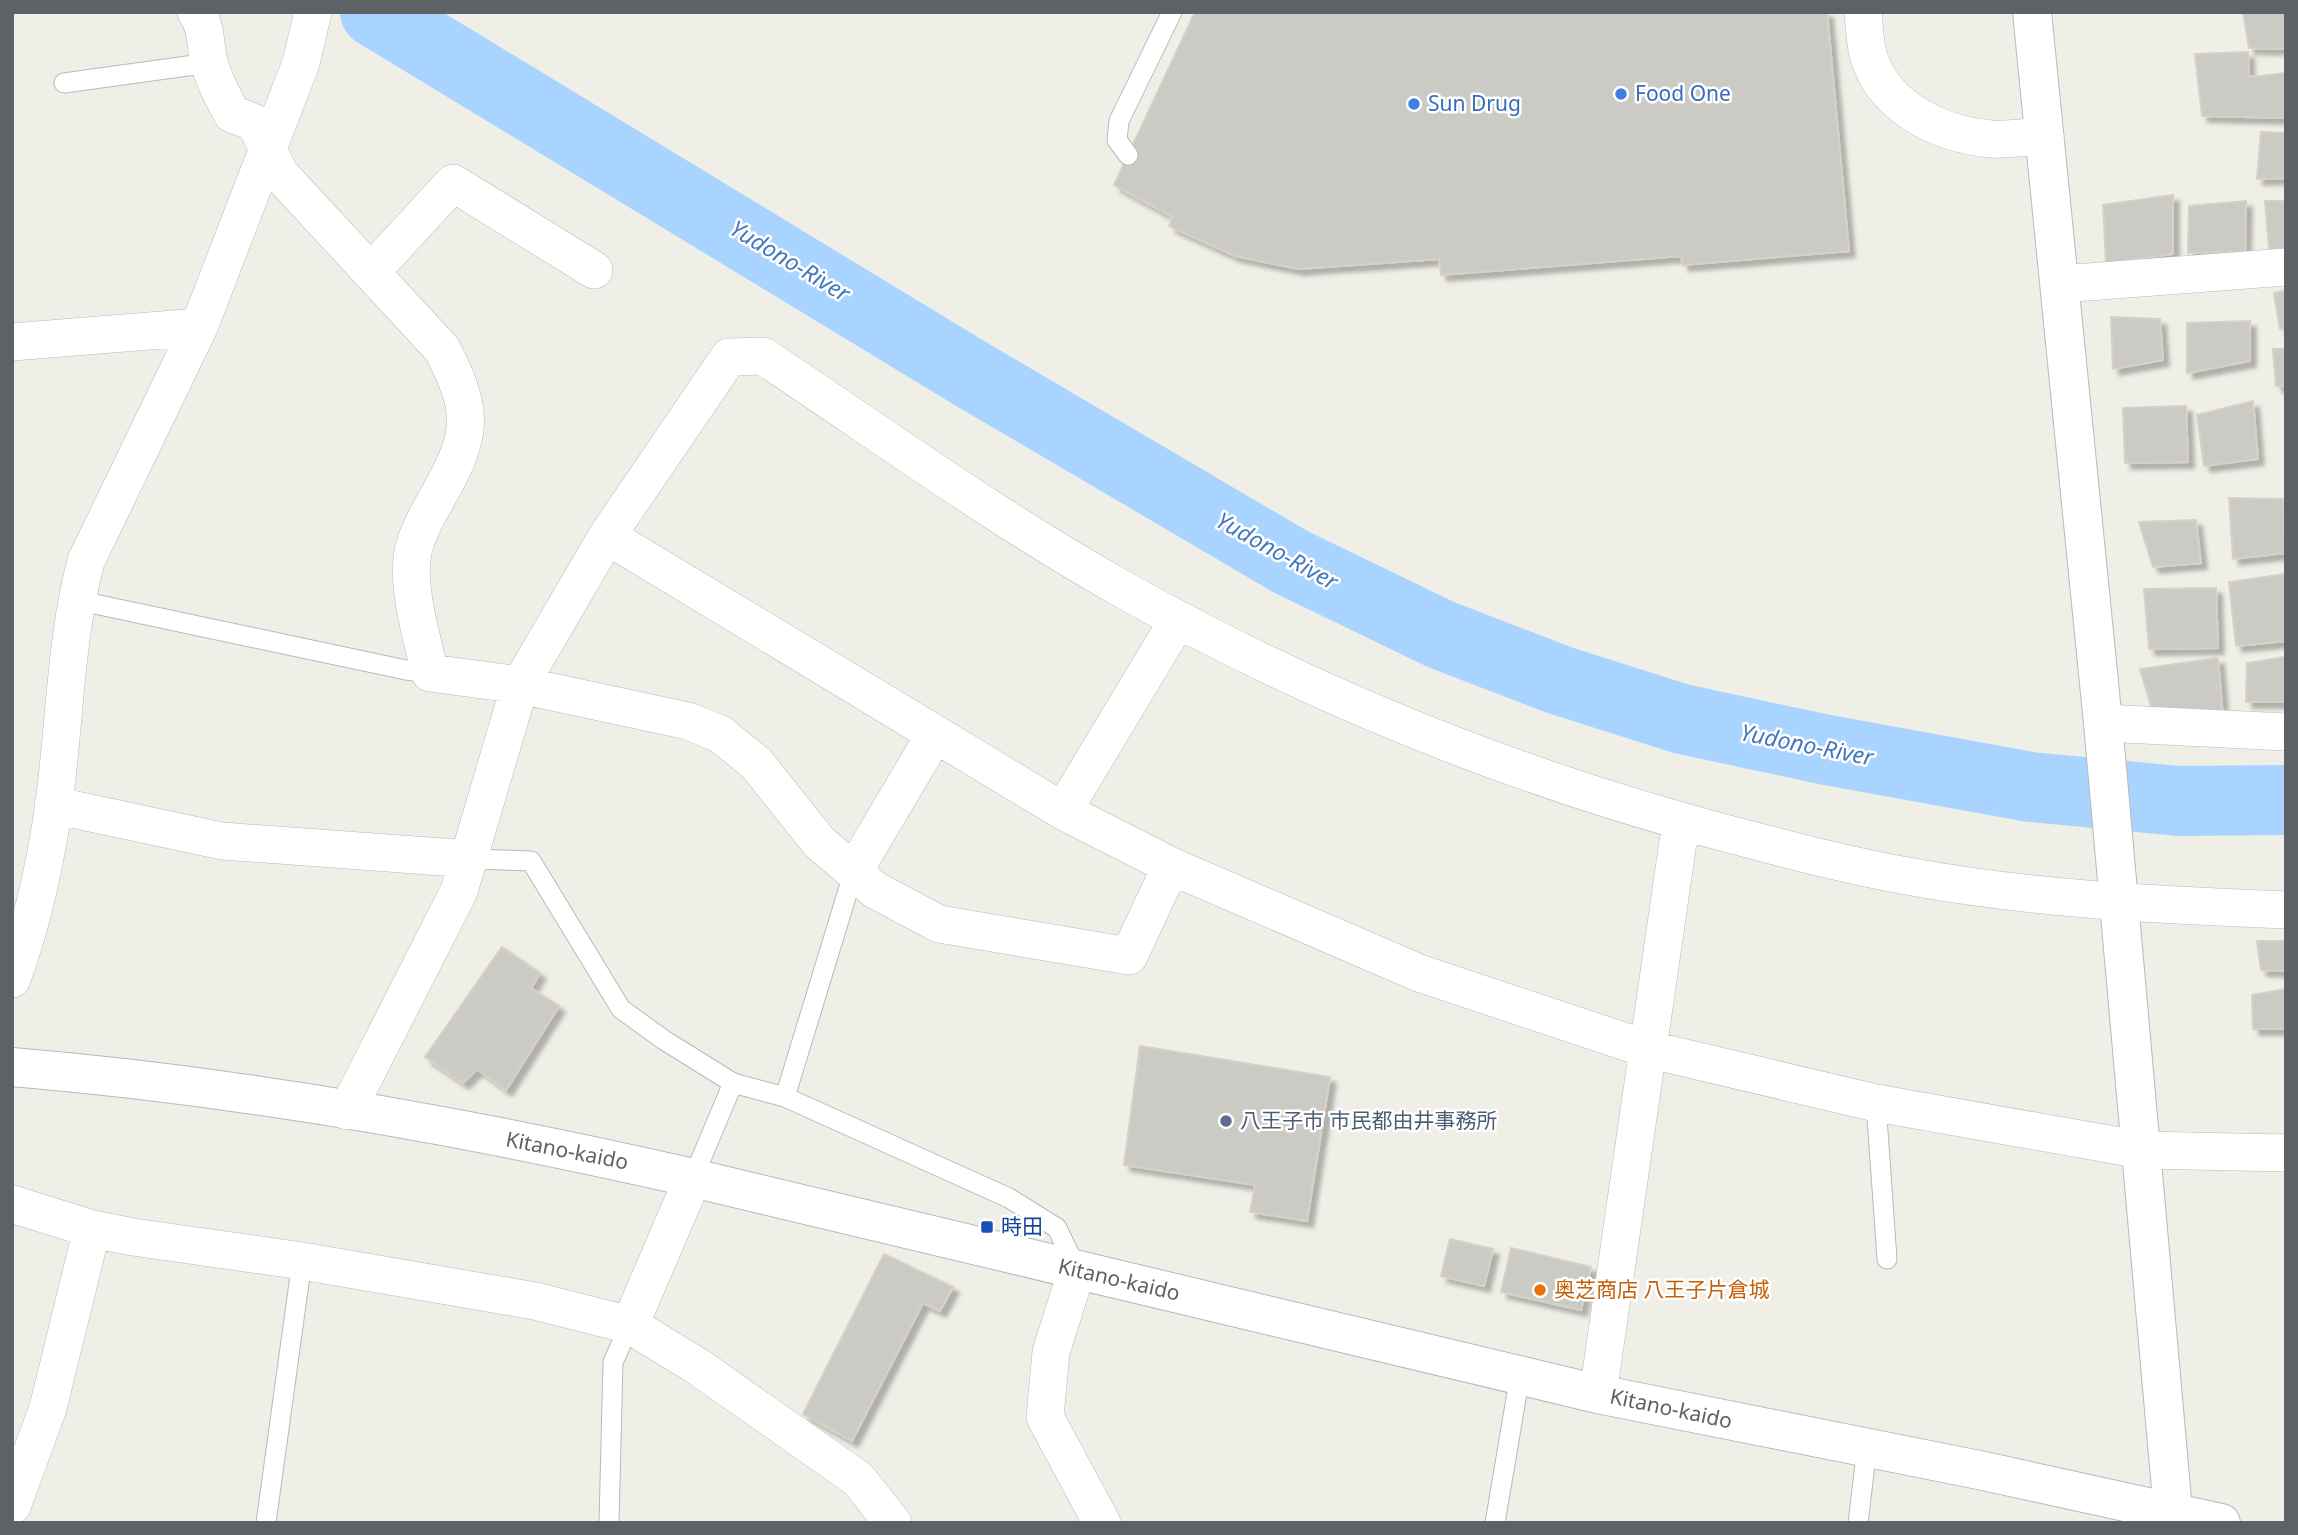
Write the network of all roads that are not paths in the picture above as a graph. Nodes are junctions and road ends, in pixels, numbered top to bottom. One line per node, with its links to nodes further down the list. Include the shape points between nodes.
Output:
1 (196, 12): 6 (street, via 202,20)
2 (313, 12): 9 (street, via 303,59)
3 (1172, 12): 10 (lane, via 1119,121 1116,140)
4 (1863, 12): 8 (street, via 1867,52 1885,87 1916,118 1992,139)
5 (2032, 12): 8 (main road)
6 (209, 63): 7 (lane); 9 (street, via 232,114 255,122)
7 (64, 83)
8 (2045, 136): 14 (main road)
9 (267, 148): 13 (street, via 280,174); 15 (street)
10 (1128, 155)
11 (2286, 267): 14 (street)
12 (594, 270): 13 (street, via 453,183)
13 (372, 271): 20 (street, via 442,349 465,402 467,430 458,460 419,528 412,555 415,605)
14 (2061, 284): 23 (main road)
15 (200, 327): 16 (street); 18 (street, via 86,561)
16 (12, 342)
17 (607, 537): 19 (street, via 729,357 763,356 1067,555); 21 (street); 24 (street)
18 (76, 600): 20 (lane); 25 (street)
19 (1178, 620): 26 (street); 27 (street, via 1361,709 1444,743 1535,777)
20 (430, 673): 21 (street)
21 (520, 685): 28 (street); 30 (street, via 688,721 720,734 756,763 819,842)
22 (2286, 732): 23 (street)
23 (2103, 734): 31 (main road)
24 (934, 736): 26 (street); 30 (street)
25 (53, 805): 28 (street, via 222,841); 33 (street, via 30,930)
26 (1063, 811): 29 (street)
27 (1681, 821): 31 (street, via 1912,877); 34 (street)
28 (470, 859): 36 (lane, via 531,861 621,1009); 39 (street, via 459,891)
29 (1171, 866): 30 (street, via 1129,956 939,924 876,890); 34 (street, via 1419,973)
30 (854, 871): 37 (lane)
31 (2118, 903): 32 (street); 40 (main road)
32 (2286, 910)
33 (12, 979)
34 (1647, 1049): 38 (street); 50 (street)
35 (12, 1067): 39 (main road, Kitano-kaido)
36 (733, 1083): 37 (lane); 42 (lane)
37 (785, 1097): 47 (lane, via 1009,1198 1057,1228)
38 (1876, 1103): 40 (street); 45 (lane)
39 (347, 1111): 42 (main road, Kitano-kaido)
40 (2142, 1150): 41 (street); 53 (main road)
41 (2286, 1153)
42 (693, 1178): 47 (main road, Kitano-kaido); 48 (street)
43 (12, 1204): 44 (street)
44 (92, 1229): 46 (street); 52 (street, via 48,1408)
45 (1887, 1259)
46 (302, 1261): 48 (street, via 535,1301); 54 (lane)
47 (1077, 1270): 49 (main road, Kitano-kaido); 57 (street, via 1051,1352 1045,1417)
48 (630, 1325): 55 (lane, via 613,1362); 56 (street, via 697,1366 858,1479)
49 (1520, 1375): 50 (main road, Kitano-kaido); 58 (lane)
50 (1598, 1394): 51 (main road, Kitano-kaido)
51 (1867, 1448): 53 (main road, Kitano-kaido); 59 (lane)
52 (12, 1506)
53 (2174, 1511): 60 (main road, Kitano-kaido)
54 (266, 1523)
55 (609, 1523)
56 (893, 1523)
57 (1102, 1523)
58 (1495, 1523)
59 (1857, 1523)
60 (2221, 1523)

